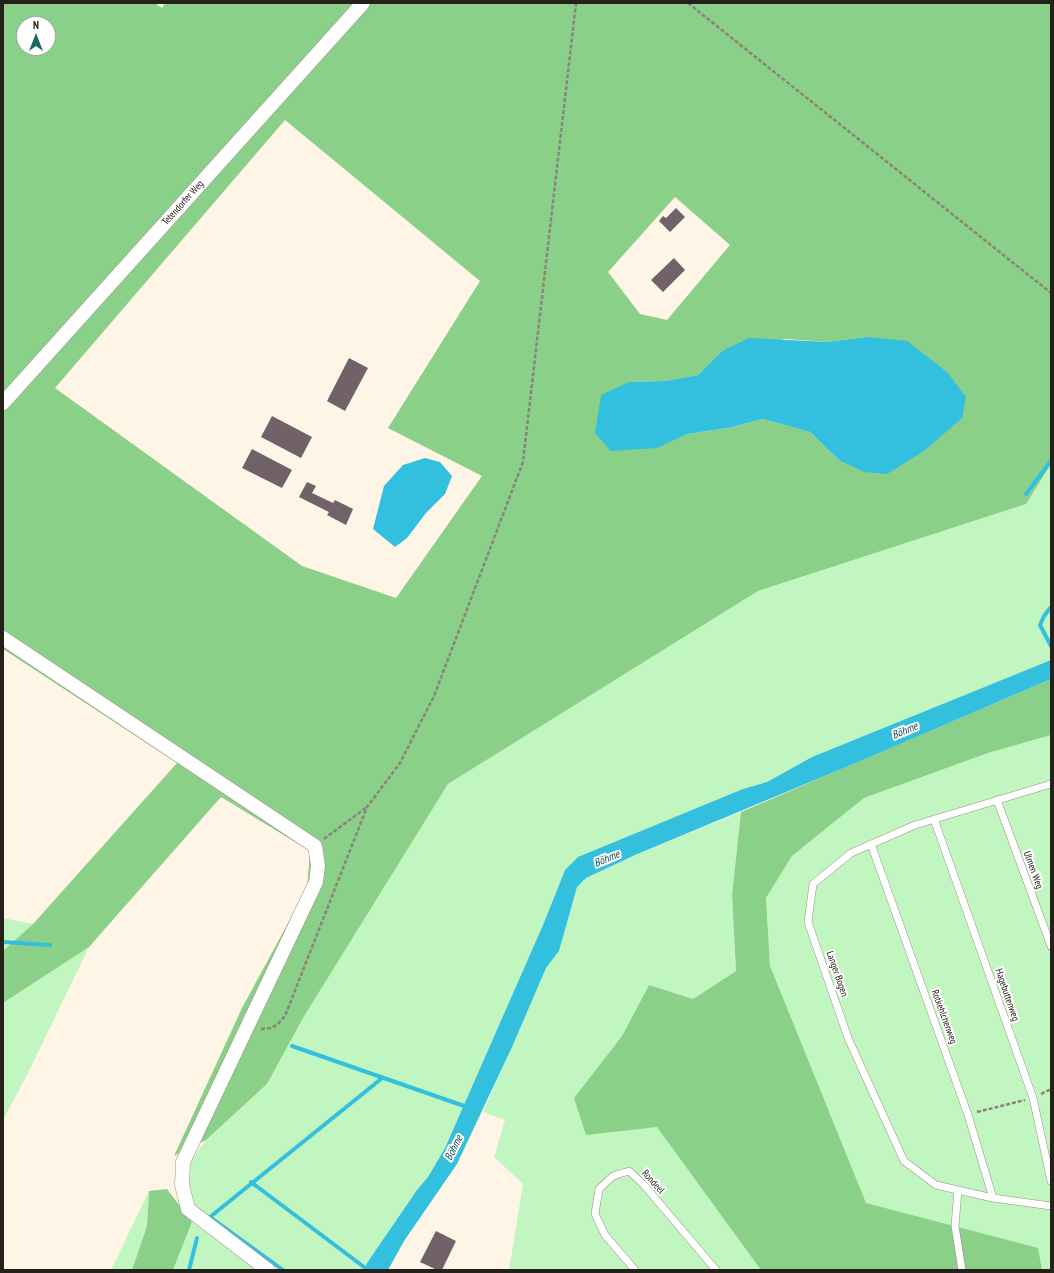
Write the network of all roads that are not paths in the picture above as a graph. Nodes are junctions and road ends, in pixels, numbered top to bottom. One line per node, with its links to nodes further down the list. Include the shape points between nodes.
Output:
1 (364, 3): 2 (street, Tetendorfer Weg)
2 (3, 403)
3 (3, 638): 13 (street, via 315,846 318,864 316,882 183,1162 182,1185 188,1209)
4 (1051, 784): 5 (lane, Langer Bogen)
5 (997, 800): 6 (lane, Langer Bogen); 8 (lane, Ulmen Weg)
6 (934, 819): 7 (lane, Langer Bogen); 9 (lane, Hagebuttenweg, via 1033,1098)
7 (872, 844): 10 (lane, Langer Bogen, via 851,853 813,884 808,922 848,1038 904,1161 936,1186); 11 (lane, Rotkehlchenweg, via 968,1115)
8 (1051, 946)
9 (1051, 1181)
10 (958, 1190): 11 (lane, Langer Bogen); 16 (lane, via 955,1226)
11 (993, 1198): 12 (lane, Langer Bogen)
12 (1051, 1206)
13 (268, 1270)
14 (635, 1270): 15 (lane, Rondeel, via 606,1235 595,1214 599,1189 613,1176 629,1171 644,1185)
15 (716, 1270)
16 (962, 1270)

